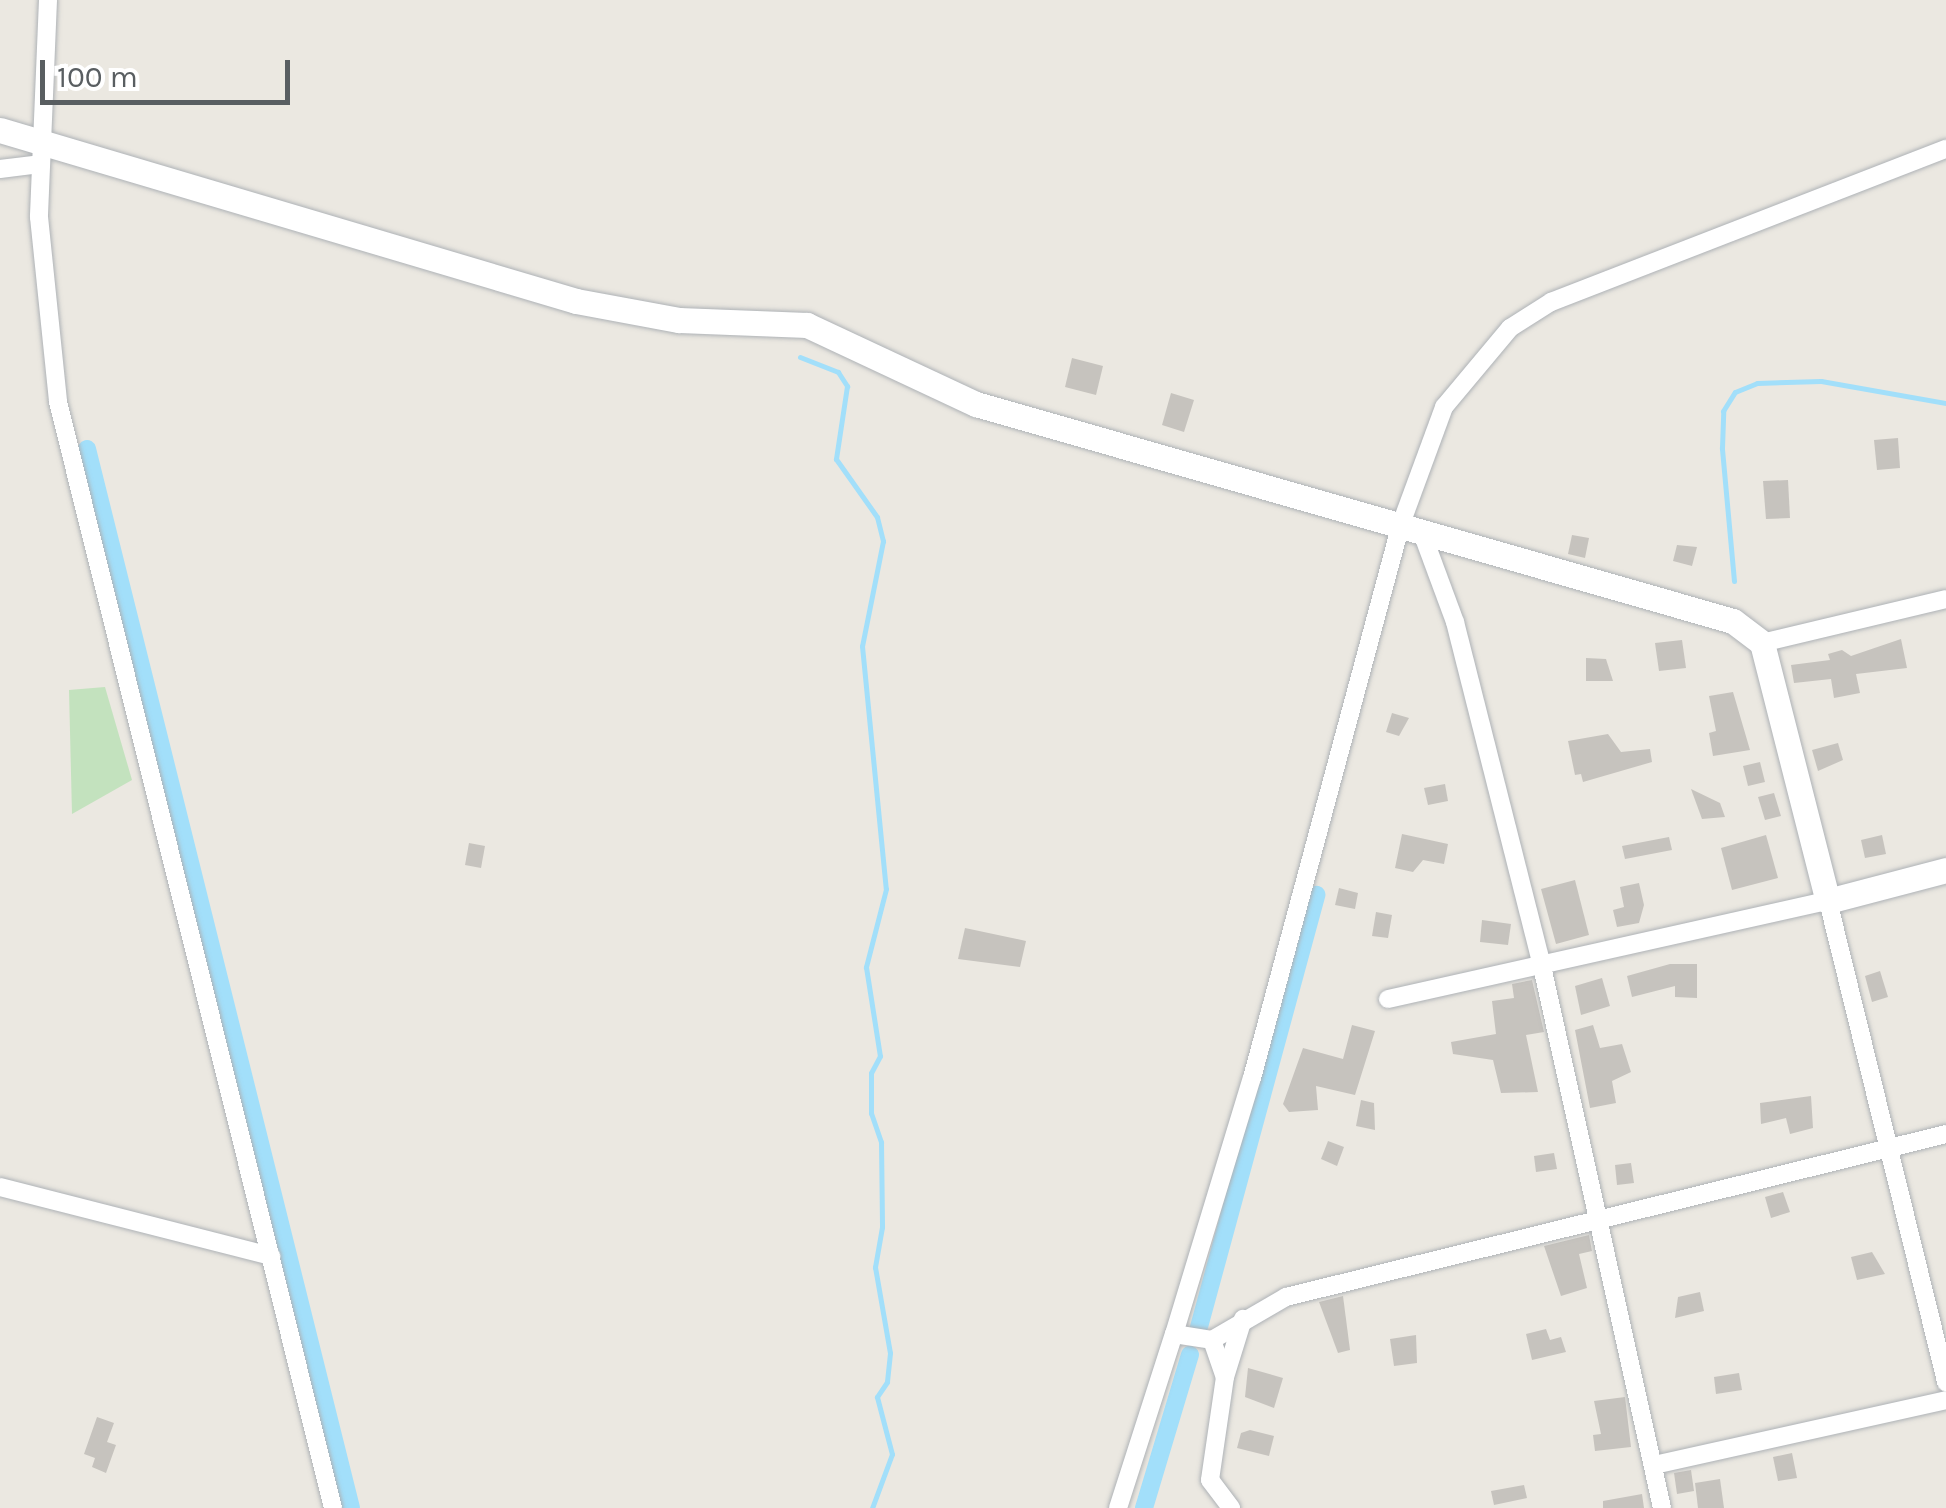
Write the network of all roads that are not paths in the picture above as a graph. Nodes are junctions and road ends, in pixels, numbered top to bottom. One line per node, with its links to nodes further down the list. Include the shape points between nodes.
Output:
1 (48, 0): 4 (street)
2 (0, 130): 4 (street)
3 (1946, 148): 6 (street, via 1623,269 1510,328 1470,367 1444,407)
4 (38, 152): 5 (street); 6 (street, via 610,309 680,320 808,325 976,404); 17 (street, via 42,281 58,402)
5 (0, 169)
6 (1411, 527): 8 (street, via 1688,604 1733,620); 11 (street, via 1455,622); 19 (street)
7 (1946, 599): 8 (street)
8 (1762, 643): 10 (street)
9 (1946, 870): 10 (street)
10 (1828, 902): 11 (street); 14 (street)
11 (1541, 962): 12 (street); 16 (street)
12 (1388, 999)
13 (1946, 1134): 14 (street)
14 (1892, 1148): 16 (street); 22 (street)
15 (0, 1187): 17 (street)
16 (1600, 1215): 18 (street, via 1286,1297); 24 (street)
17 (271, 1256): 25 (street)
18 (1244, 1318): 20 (street); 21 (street)
19 (1174, 1334): 20 (street); 26 (street)
20 (1212, 1340): 21 (street)
21 (1225, 1378): 27 (street, via 1208,1462 1210,1480)
22 (1946, 1383)
23 (1946, 1400): 24 (street)
24 (1654, 1465): 28 (street)
25 (333, 1508)
26 (1118, 1508)
27 (1231, 1508)
28 (1662, 1508)

